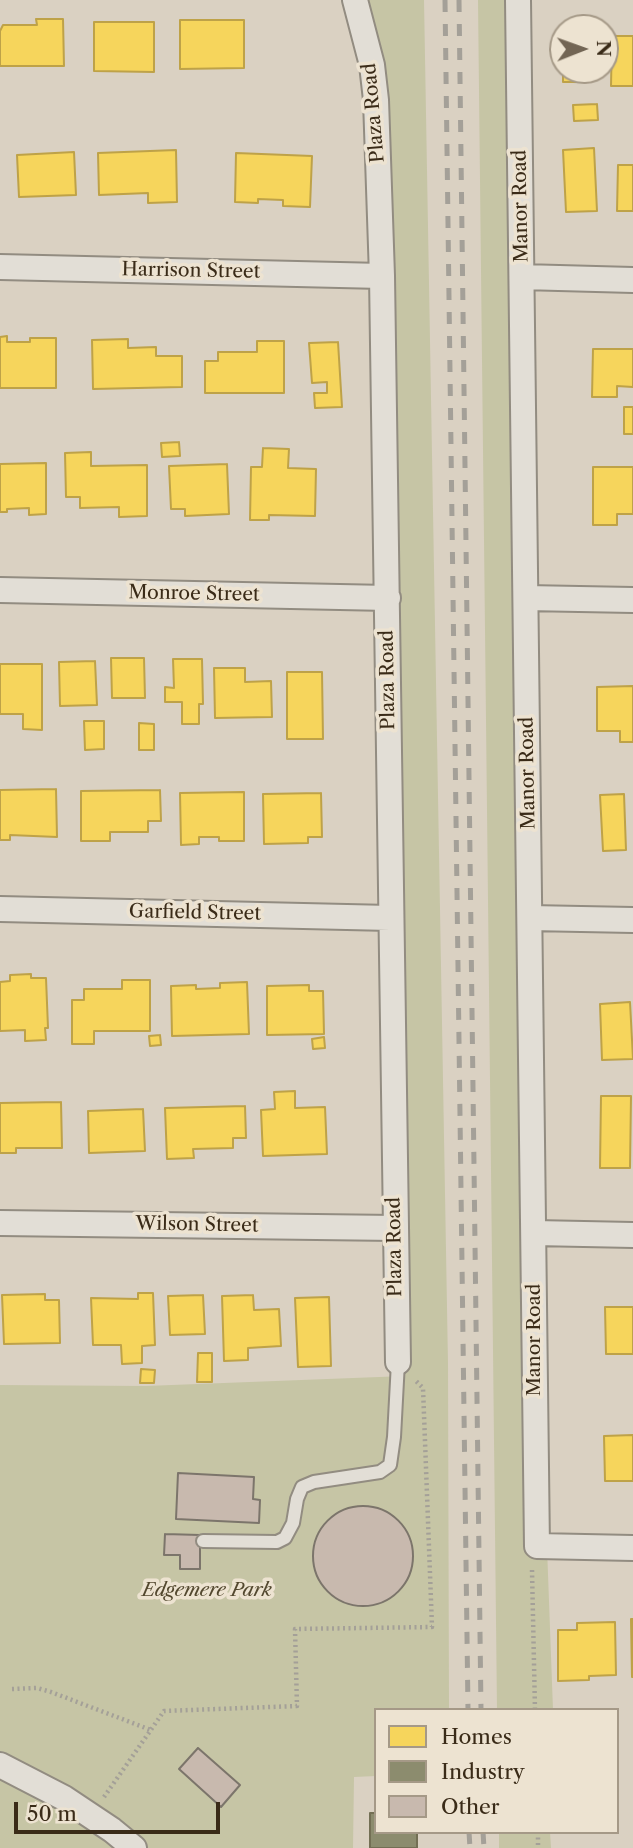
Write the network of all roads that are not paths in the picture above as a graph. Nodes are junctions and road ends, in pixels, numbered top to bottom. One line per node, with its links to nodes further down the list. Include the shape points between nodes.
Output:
1 (355, 0): 4 (street, Plaza Road, via 376,100)
2 (518, 0): 5 (street, Manor Road)
3 (0, 267): 4 (street, Harrison Street)
4 (382, 276): 8 (street, Plaza Road)
5 (522, 277): 6 (street); 9 (street, Manor Road)
6 (633, 280)
7 (0, 590): 8 (street, Monroe Street)
8 (388, 598): 12 (street, Plaza Road)
9 (526, 598): 10 (street); 13 (street, Manor Road)
10 (633, 600)
11 (0, 909): 12 (street, Garfield Street)
12 (390, 918): 16 (street, Plaza Road)
13 (530, 918): 14 (street); 17 (street, Manor Road)
14 (633, 920)
15 (0, 1223): 16 (street, Wilson Street)
16 (395, 1228): 19 (street, Plaza Road)
17 (535, 1233): 18 (street); 21 (street, Manor Road, via 537,1546)
18 (633, 1235)
19 (398, 1362): 20 (lane, via 390,1465 380,1472 302,1487 293,1523 285,1538 277,1542)
20 (203, 1541)
21 (633, 1548)
22 (0, 1765): 23 (street, via 64,1798)
23 (134, 1848)

